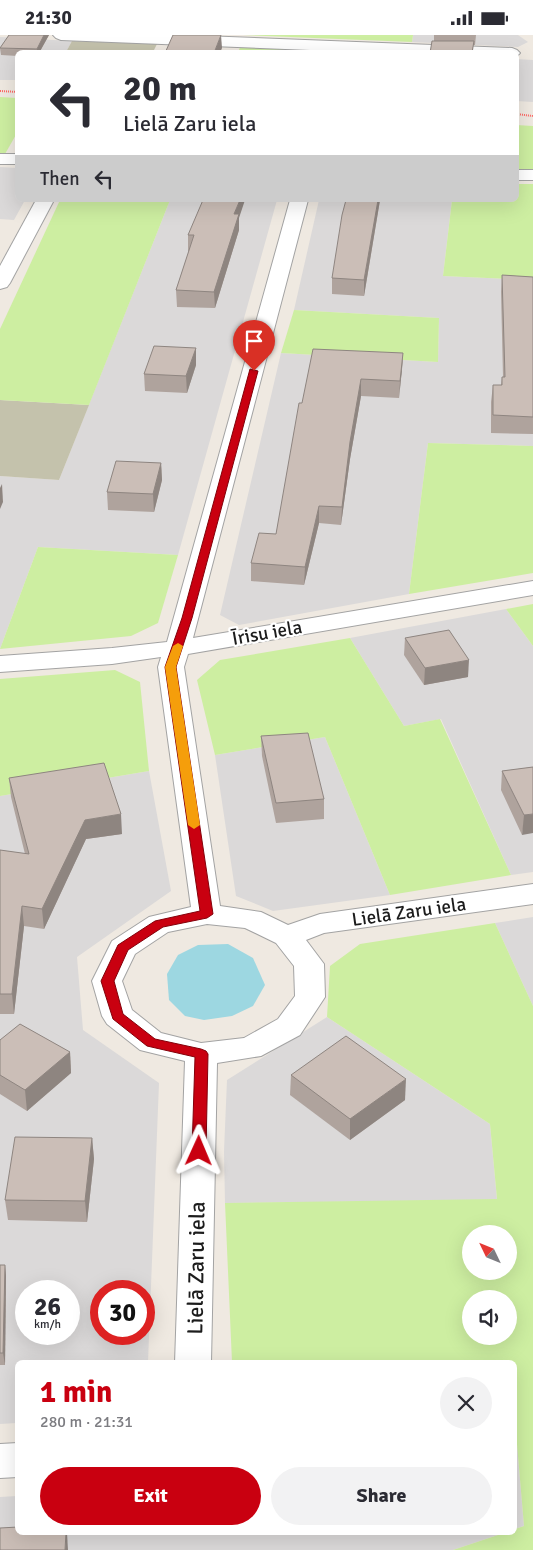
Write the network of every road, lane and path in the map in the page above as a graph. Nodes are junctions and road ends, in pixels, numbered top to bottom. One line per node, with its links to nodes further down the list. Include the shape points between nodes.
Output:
1 (61, 35): 2 (street)
2 (342, 49): 3 (street)
3 (386, 50)
4 (0, 91): 5 (path)
5 (15, 92)
6 (519, 114): 7 (path)
7 (533, 116)
8 (0, 159): 9 (street)
9 (15, 159)
10 (519, 175): 11 (street)
11 (533, 175)
12 (44, 202): 14 (street)
13 (298, 202): 16 (street)
14 (0, 283)
15 (533, 588): 16 (street, Īrisu iela)
16 (178, 648): 17 (street, Īrisu iela); 19 (street, via 171,667)
17 (0, 664)
18 (533, 894): 20 (street, Lielā Zaru iela, via 320,924)
19 (207, 914): 20 (street, via 250,919); 21 (street, via 159,924 123,948 107,981 118,1016 151,1043)
20 (287, 937): 21 (street, via 309,965 310,997 289,1027 250,1048)
21 (201, 1054): 22 (street, Lielā Zaru iela)
22 (193, 1360)
23 (15, 1460): 24 (street)
24 (0, 1461)

